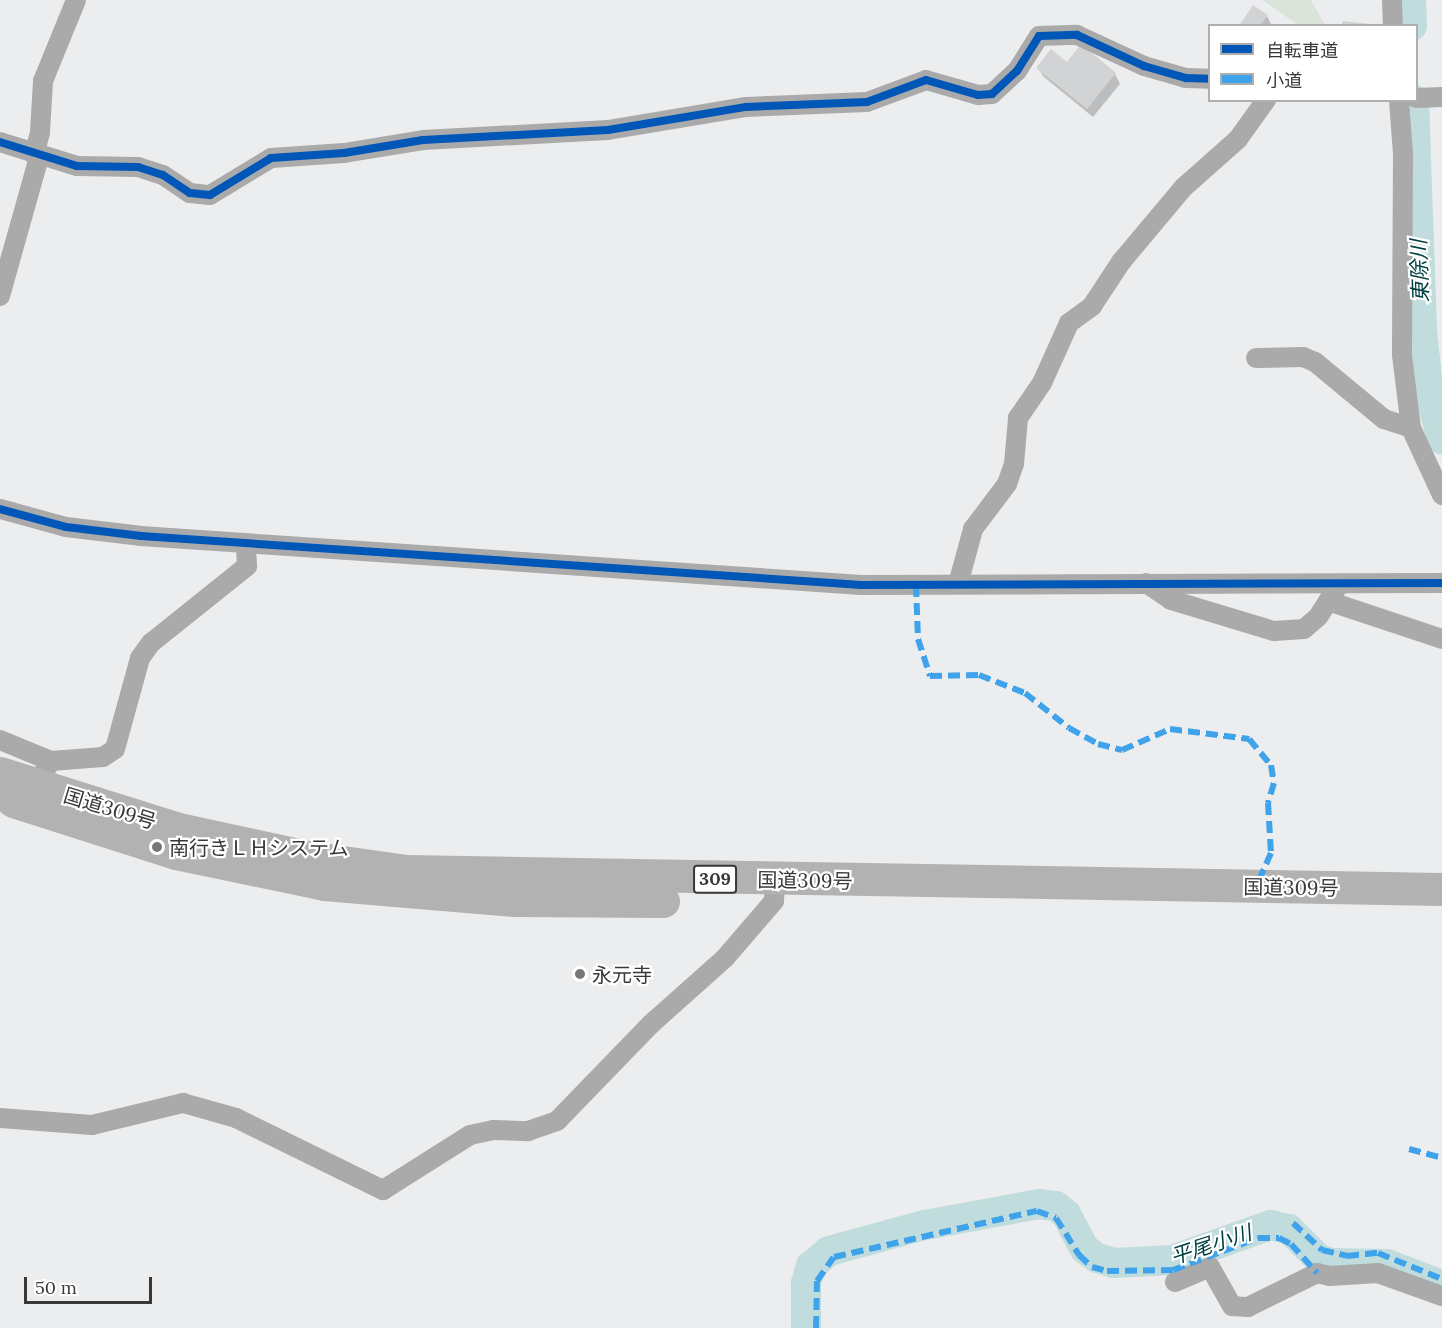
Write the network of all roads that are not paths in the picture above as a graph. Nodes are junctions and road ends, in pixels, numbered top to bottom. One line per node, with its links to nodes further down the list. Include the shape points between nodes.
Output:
1 (76, 0): 10 (street, via 43,81)
2 (1392, 0): 3 (street)
3 (1394, 24)
4 (1208, 80): 10 (street, via 1144,66 1065,33 1039,36 1017,71 992,94 978,95 926,80 867,102 746,107 608,130 423,140 344,153 271,158 210,195 190,193 164,175 138,167 77,166)
5 (1440, 97): 6 (street)
6 (1418, 98)
7 (1265, 102): 20 (street, via 1238,139 1177,195 1120,262 1092,306 1069,323 1042,383 1018,418 1014,464 1007,484 973,529)
8 (1399, 102): 13 (street, via 1402,355)
9 (0, 142): 10 (street)
10 (36, 156): 11 (street)
11 (0, 296)
12 (1256, 358): 13 (street, via 1303,357 1315,362 1384,419)
13 (1411, 428): 14 (street)
14 (1442, 495)
15 (0, 509): 16 (street, via 66,527)
16 (246, 545): 20 (street, via 861,585); 25 (street, via 247,566 151,643 140,658 115,749 103,757)
17 (1146, 583): 18 (street); 20 (street); 21 (street, via 1171,600 1274,631 1304,629)
18 (1340, 583): 19 (street); 21 (street)
19 (1442, 583)
20 (958, 584)
21 (1328, 601): 22 (street)
22 (1442, 639)
23 (0, 740): 25 (street)
24 (0, 773): 25 (highway, 国道309号 / 309)
25 (43, 773): 28 (highway, 国道309号 / 309, via 179,830 307,857 405,871)
26 (0, 797): 28 (highway, 国道309号 / 309, via 176,853 324,884 515,900)
27 (1442, 889): 28 (highway, 国道309号 / 309)
28 (774, 891): 29 (highway, 国道309号 / 309); 30 (street, via 724,958 651,1024 557,1120 528,1131 493,1130 470,1135 383,1190 236,1118 183,1103 92,1125)
29 (1442, 909)
30 (0, 1118)
31 (1175, 1282): 32 (street, via 1210,1267 1232,1306 1248,1306 1317,1273 1378,1273)
32 (1442, 1296)

